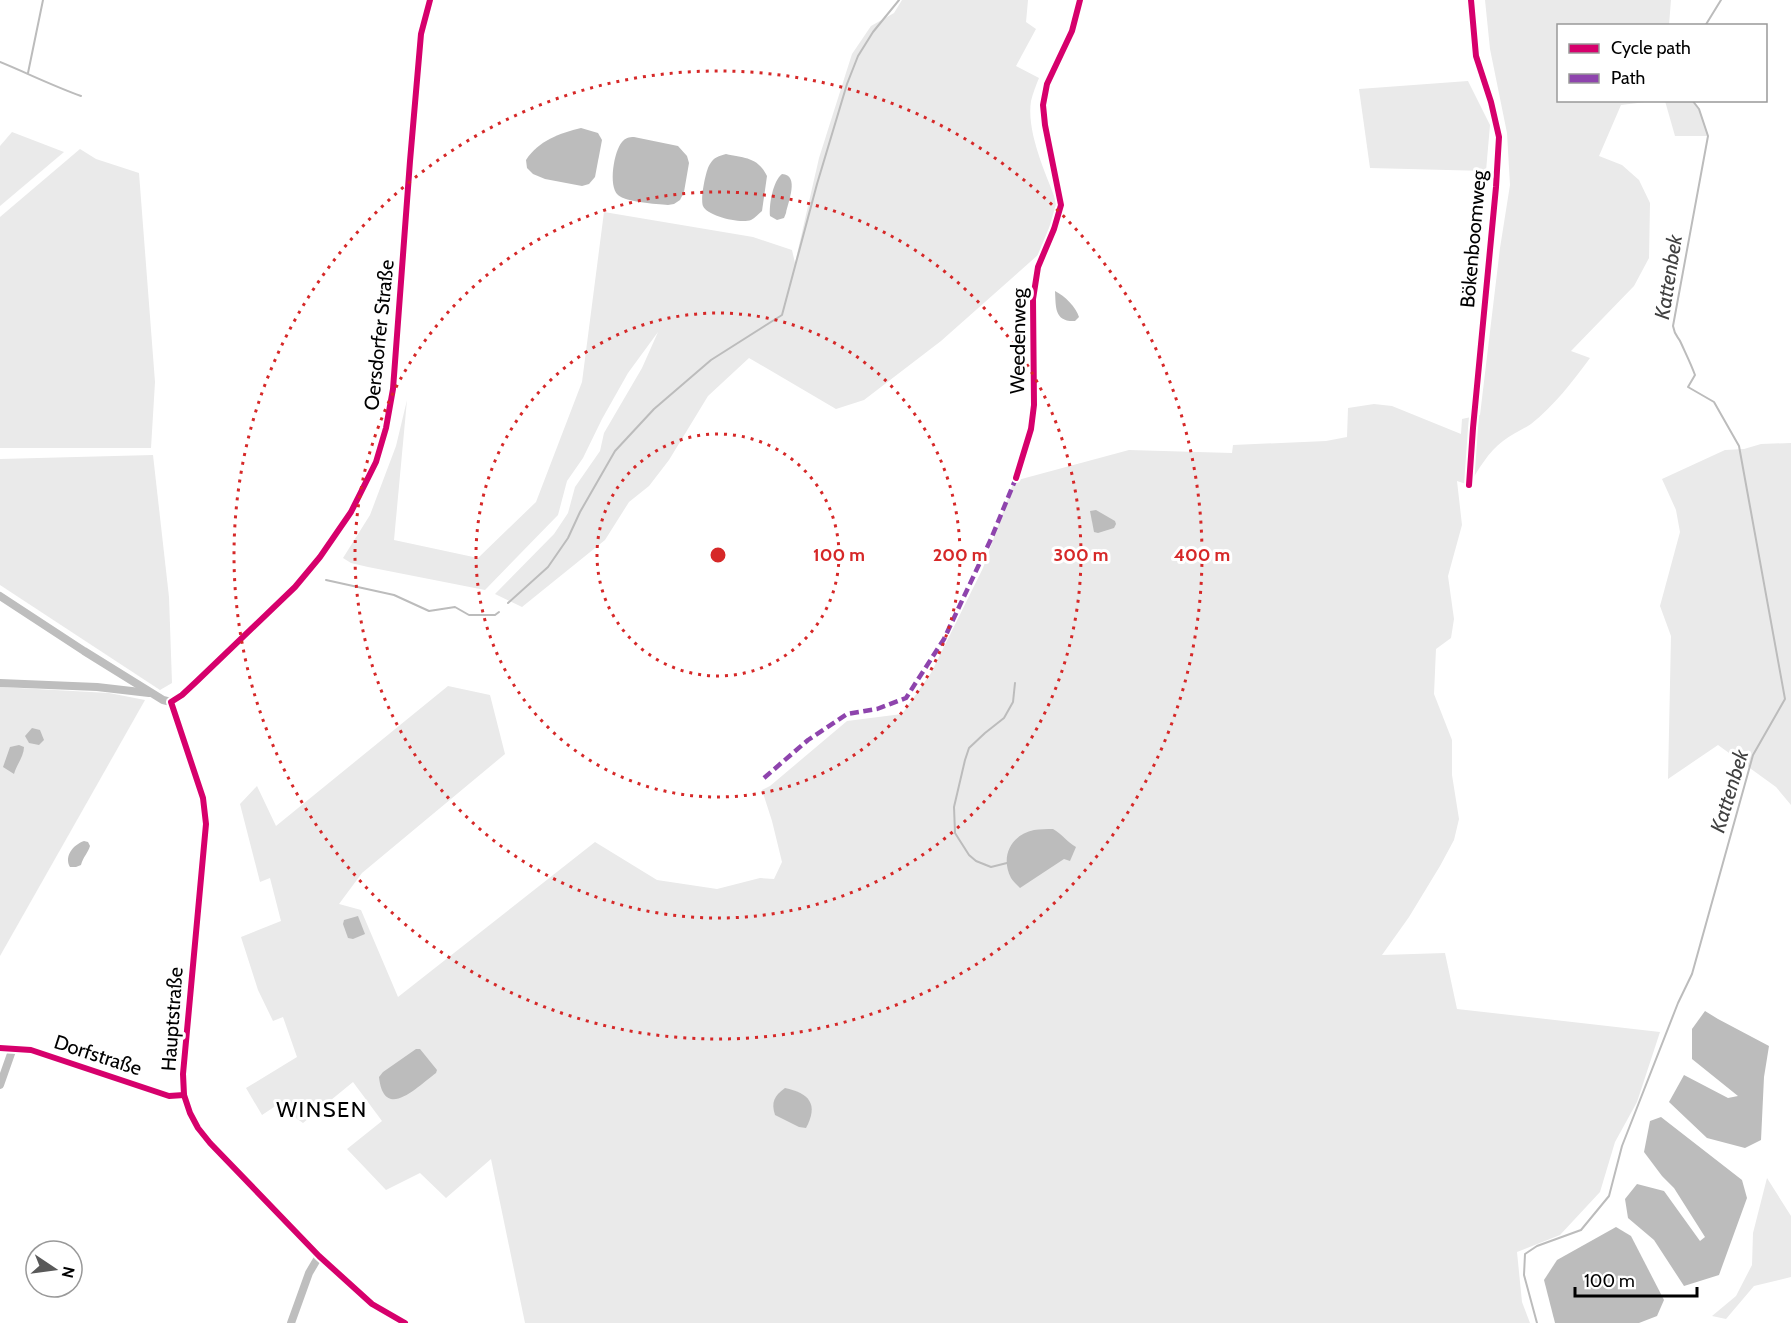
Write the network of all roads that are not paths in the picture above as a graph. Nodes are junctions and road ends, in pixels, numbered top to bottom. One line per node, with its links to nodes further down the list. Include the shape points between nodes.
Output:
1 (430, 0): 9 (street, Oersdorfer Straße, via 421,34 393,389 376,462 351,512 320,557 294,587)
2 (1080, 0): 4 (street, Weedenweg, via 1072,31 1047,84 1043,105 1061,205 1035,283 1034,405)
3 (1471, 0): 5 (street, Bökenboomweg, via 1476,56 1499,137)
4 (1016, 478)
5 (1469, 485)
6 (0, 596): 8 (street)
7 (0, 683): 8 (street, via 97,687)
8 (152, 694): 9 (street)
9 (171, 702): 13 (street, Hauptstraße, via 202,798 206,824 184,1052)
10 (0, 1048): 11 (street, Dorfstraße)
11 (13, 1048): 12 (street); 13 (street, Dorfstraße, via 31,1050 169,1096)
12 (0, 1085)
13 (184, 1095): 14 (street, Hauptstraße, via 198,1128 210,1143)
14 (319, 1256): 15 (street); 16 (street, Hauptstraße, via 372,1304)
15 (291, 1323)
16 (405, 1323)

